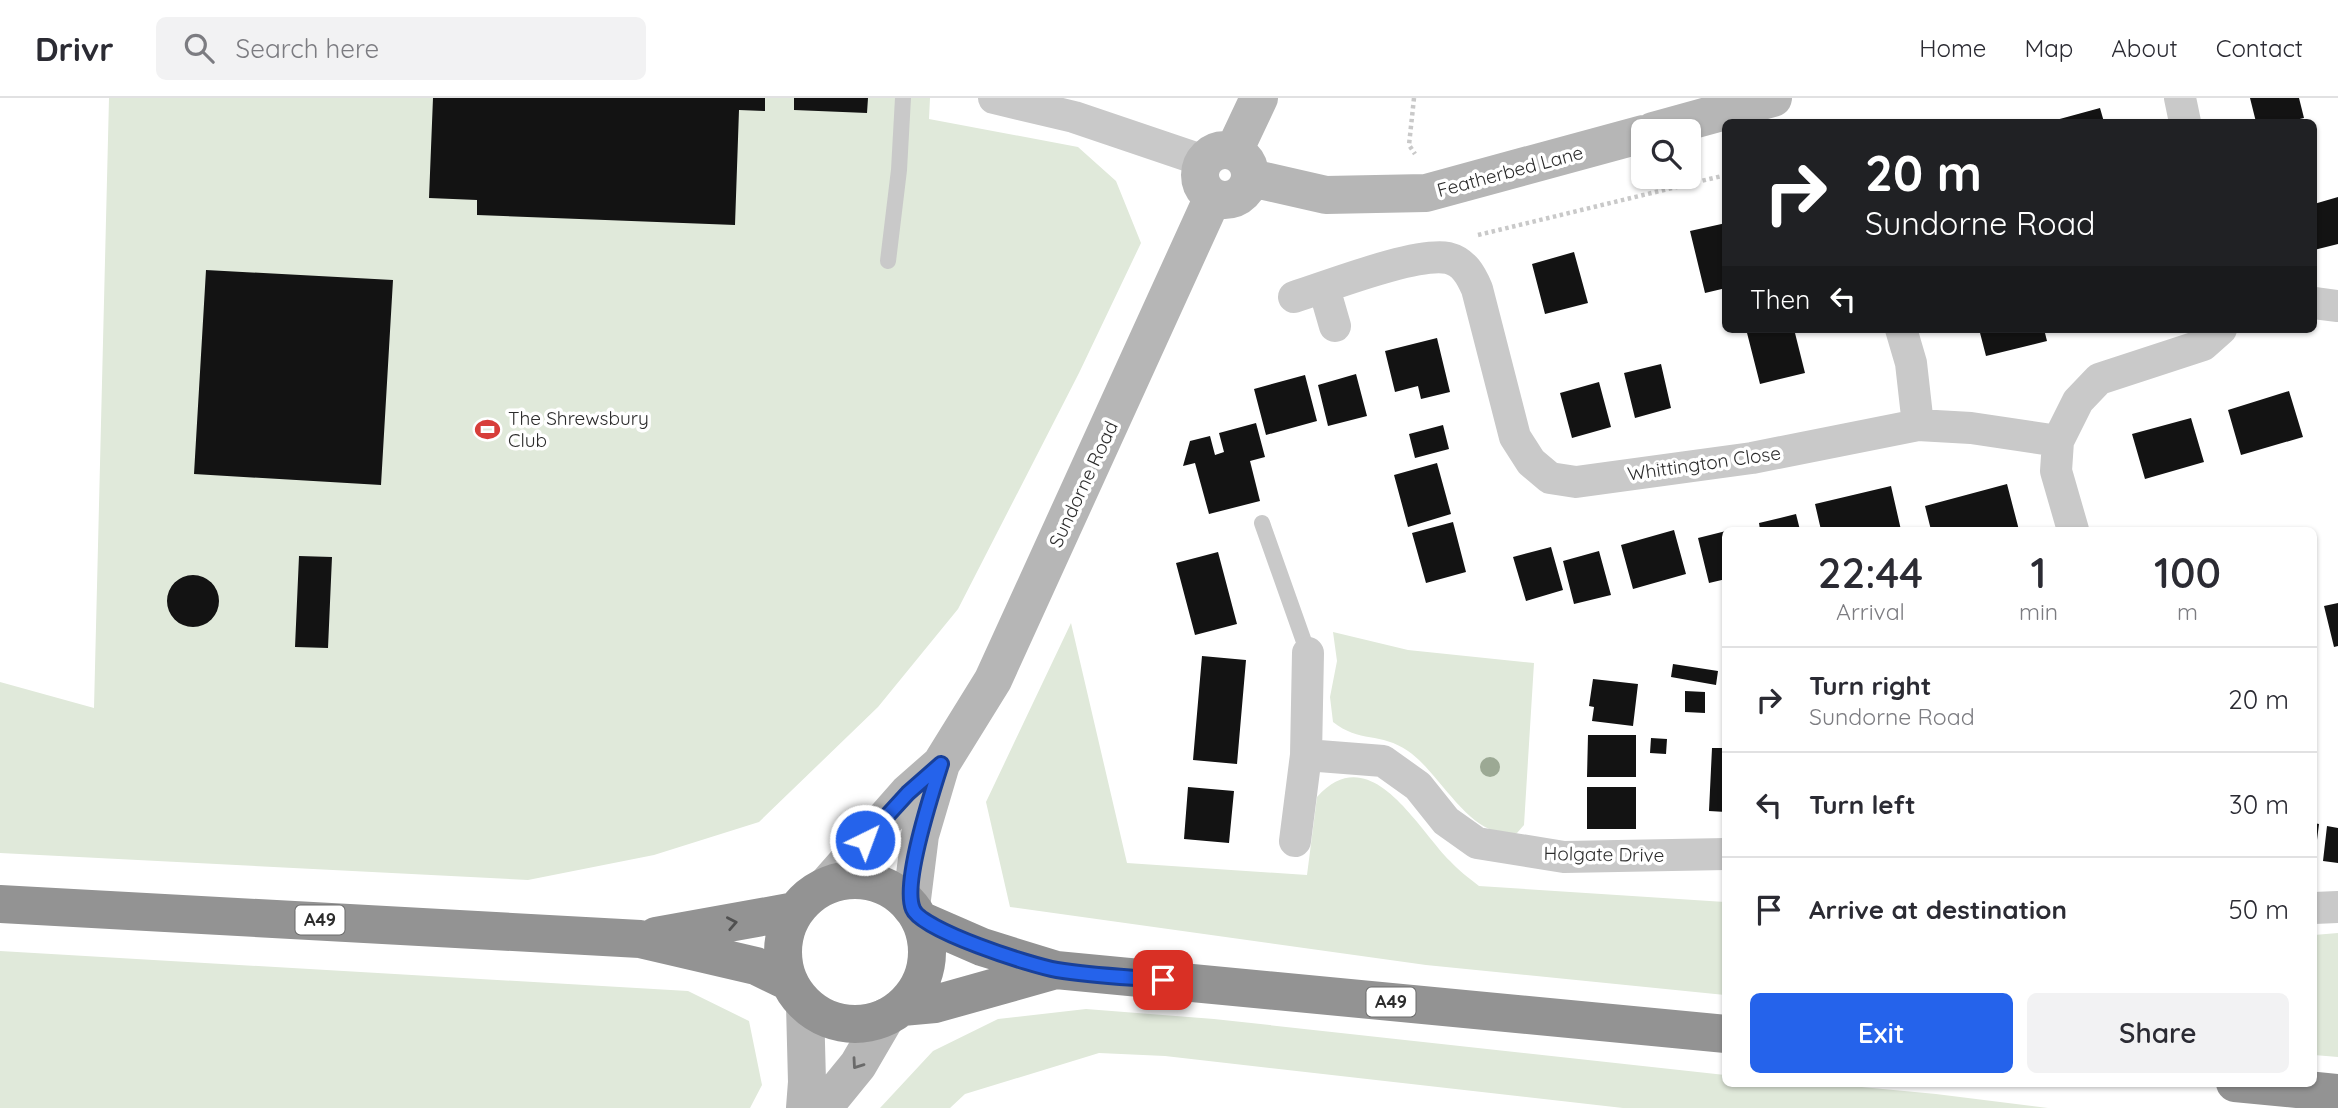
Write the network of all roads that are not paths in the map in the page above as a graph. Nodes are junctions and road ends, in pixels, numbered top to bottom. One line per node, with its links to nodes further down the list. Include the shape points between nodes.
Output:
1 (903, 98): 11 (lane)
2 (986, 98): 3 (lane)
3 (994, 98): 10 (street)
4 (1259, 98): 10 (main road, Sundorne Road)
5 (1773, 98): 7 (main road)
6 (2180, 98): 8 (street)
7 (1697, 119)
8 (2184, 119)
9 (1631, 137): 10 (main road, Featherbed Lane, via 1426,194 1326,195)
10 (1230, 163): 25 (main road, Sundorne Road, via 1244,193 1237,198 1213,197 993,680)
11 (888, 261)
12 (1324, 288): 13 (street, Whittington Close); 16 (street); 19 (street, Whittington Close, via 1426,259 1449,258 1469,271 1515,438 1531,462 1550,478 1576,482 1738,459)
13 (1294, 297)
14 (2317, 303): 15 (street)
15 (2338, 306)
16 (1335, 326)
17 (1902, 333): 19 (street, via 1911,363)
18 (2216, 333): 20 (street, via 2203,345 2099,379 2078,401)
19 (1918, 425): 20 (street, Whittington Close)
20 (2058, 441): 22 (street, via 2056,471)
21 (1262, 523): 23 (lane)
22 (2072, 527)
23 (1307, 653): 24 (street)
24 (1306, 755): 26 (street); 27 (street, Holgate Drive, via 1383,761 1419,786 1446,821 1476,843 1564,857)
25 (941, 764): 28 (main road, Sundorne Road, via 908,793); 33 (main road, Sundorne Road, via 920,835)
26 (1295, 841)
27 (1722, 854)
28 (827, 885): 32 (highway); 33 (highway, via 845,880 882,885)
29 (0, 904): 34 (highway, A49)
30 (2338, 907): 31 (street)
31 (2317, 908)
32 (796, 911): 34 (highway, A49, one-way to 32); 36 (highway, via 783,946)
33 (916, 913): 35 (highway, A49, via 982,947); 37 (highway, via 927,957 915,993)
34 (640, 939): 36 (highway, A49, via 756,966)
35 (1056, 970): 37 (highway, A49); 38 (highway, A49)
36 (797, 993): 37 (highway, via 835,1022 852,1024); 41 (main road, via 807,1082)
37 (894, 1012): 42 (main road, one-way to 42)
38 (1722, 1034)
39 (2276, 1087): 40 (highway)
40 (2338, 1093)
41 (804, 1108)
42 (823, 1108)

